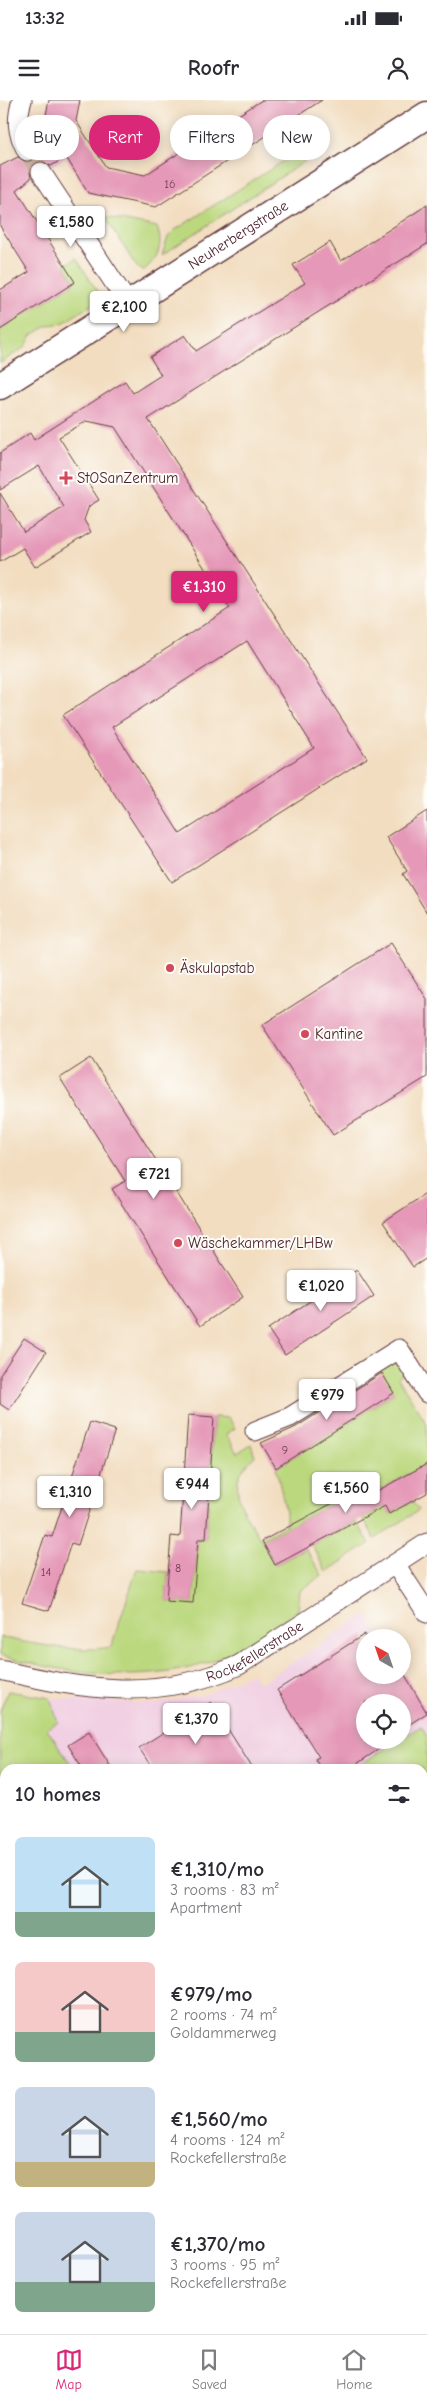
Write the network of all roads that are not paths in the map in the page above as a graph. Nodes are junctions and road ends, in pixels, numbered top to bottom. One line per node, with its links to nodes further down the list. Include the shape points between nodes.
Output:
1 (22, 100): 2 (street)
2 (18, 115)
3 (427, 115): 5 (main road, Neuherbergstraße)
4 (41, 172): 5 (street)
5 (128, 305): 6 (main road, Neuherbergstraße)
6 (0, 386)
7 (427, 1393): 8 (street, via 399,1349 290,1417)
8 (255, 1431)
9 (427, 1543): 10 (street, Rockefellerstraße)
10 (395, 1564): 11 (street); 12 (street, Rockefellerstraße, via 239,1665 212,1678 158,1688 119,1689 64,1685)
11 (427, 1613)
12 (0, 1670)

